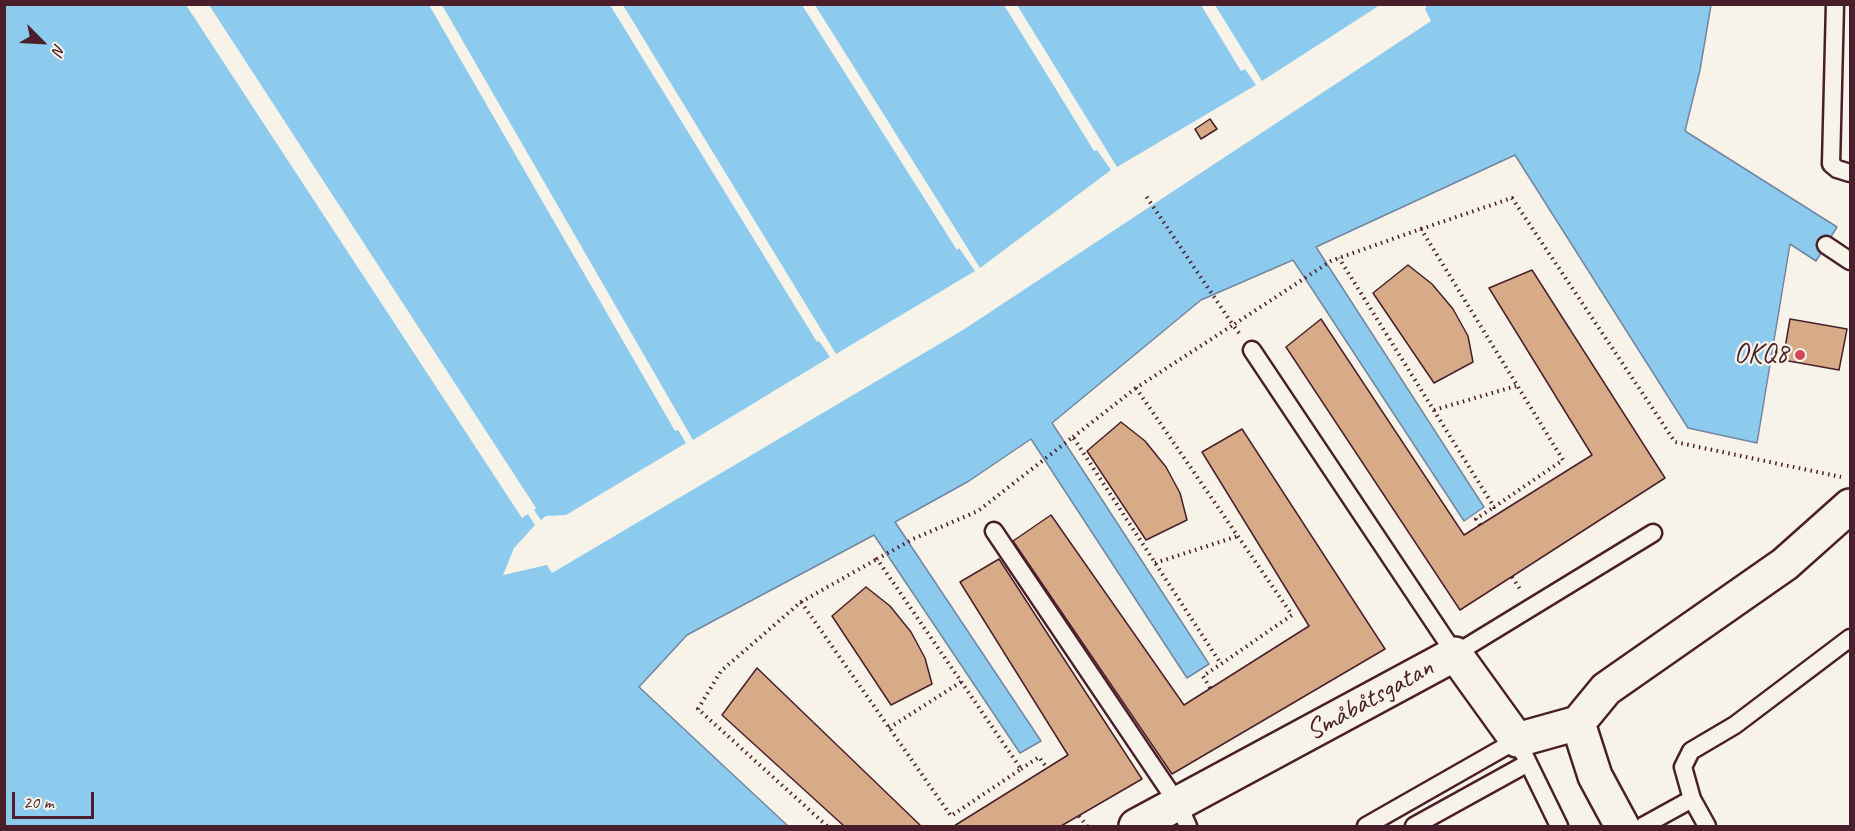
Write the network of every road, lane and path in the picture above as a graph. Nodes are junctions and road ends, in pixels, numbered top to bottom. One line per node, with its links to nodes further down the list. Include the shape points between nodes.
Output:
1 (1835, 4): 2 (lane, via 1832,164)
2 (1851, 173)
3 (1146, 196): 8 (path)
4 (1421, 230): 6 (path); 10 (path); 14 (path, via 1512,198 1675,442)
5 (1826, 246): 7 (lane)
6 (1339, 258): 8 (path); 12 (path)
7 (1851, 261)
8 (1233, 325): 9 (path); 11 (path)
9 (1252, 350): 25 (lane)
10 (1516, 386): 12 (path); 16 (path, via 1563,460)
11 (1136, 388): 13 (path); 20 (path)
12 (1434, 410): 16 (path)
13 (1072, 437): 21 (path, via 978,511 913,539); 22 (path)
14 (1851, 478)
15 (1851, 506): 29 (street, via 1785,564 1606,689)
16 (1494, 507): 17 (path, via 1476,519)
17 (1480, 525)
18 (994, 531): 35 (lane)
19 (1653, 533): 25 (lane)
20 (1238, 536): 22 (path); 26 (path, via 1292,615)
21 (877, 560): 23 (path); 27 (path)
22 (1155, 562): 26 (path)
23 (801, 602): 30 (path); 37 (path, via 721,671 698,709)
24 (1850, 639): 34 (lane, via 1735,725 1690,751 1683,767)
25 (1455, 654): 31 (street, Småbåtsgatan); 35 (street, Småbåtsgatan)
26 (1221, 664): 28 (path, via 1203,676)
27 (961, 682): 30 (path); 33 (path)
28 (1210, 688)
29 (1578, 723): 31 (street); 43 (street, via 1595,776)
30 (889, 728): 33 (path, via 951,816)
31 (1523, 752): 40 (lane); 41 (lane); 42 (lane)
32 (1047, 768): 33 (path, via 1039,757)
33 (1021, 769)
34 (1692, 799): 44 (lane); 45 (lane)
35 (1183, 815): 39 (street, Småbåtsgatan)
36 (1079, 816): 38 (path)
37 (827, 826)
38 (1087, 826)
39 (1136, 826)
40 (1366, 826)
41 (1414, 826)
42 (1559, 826)
43 (1622, 826)
44 (1643, 826)
45 (1707, 826)

